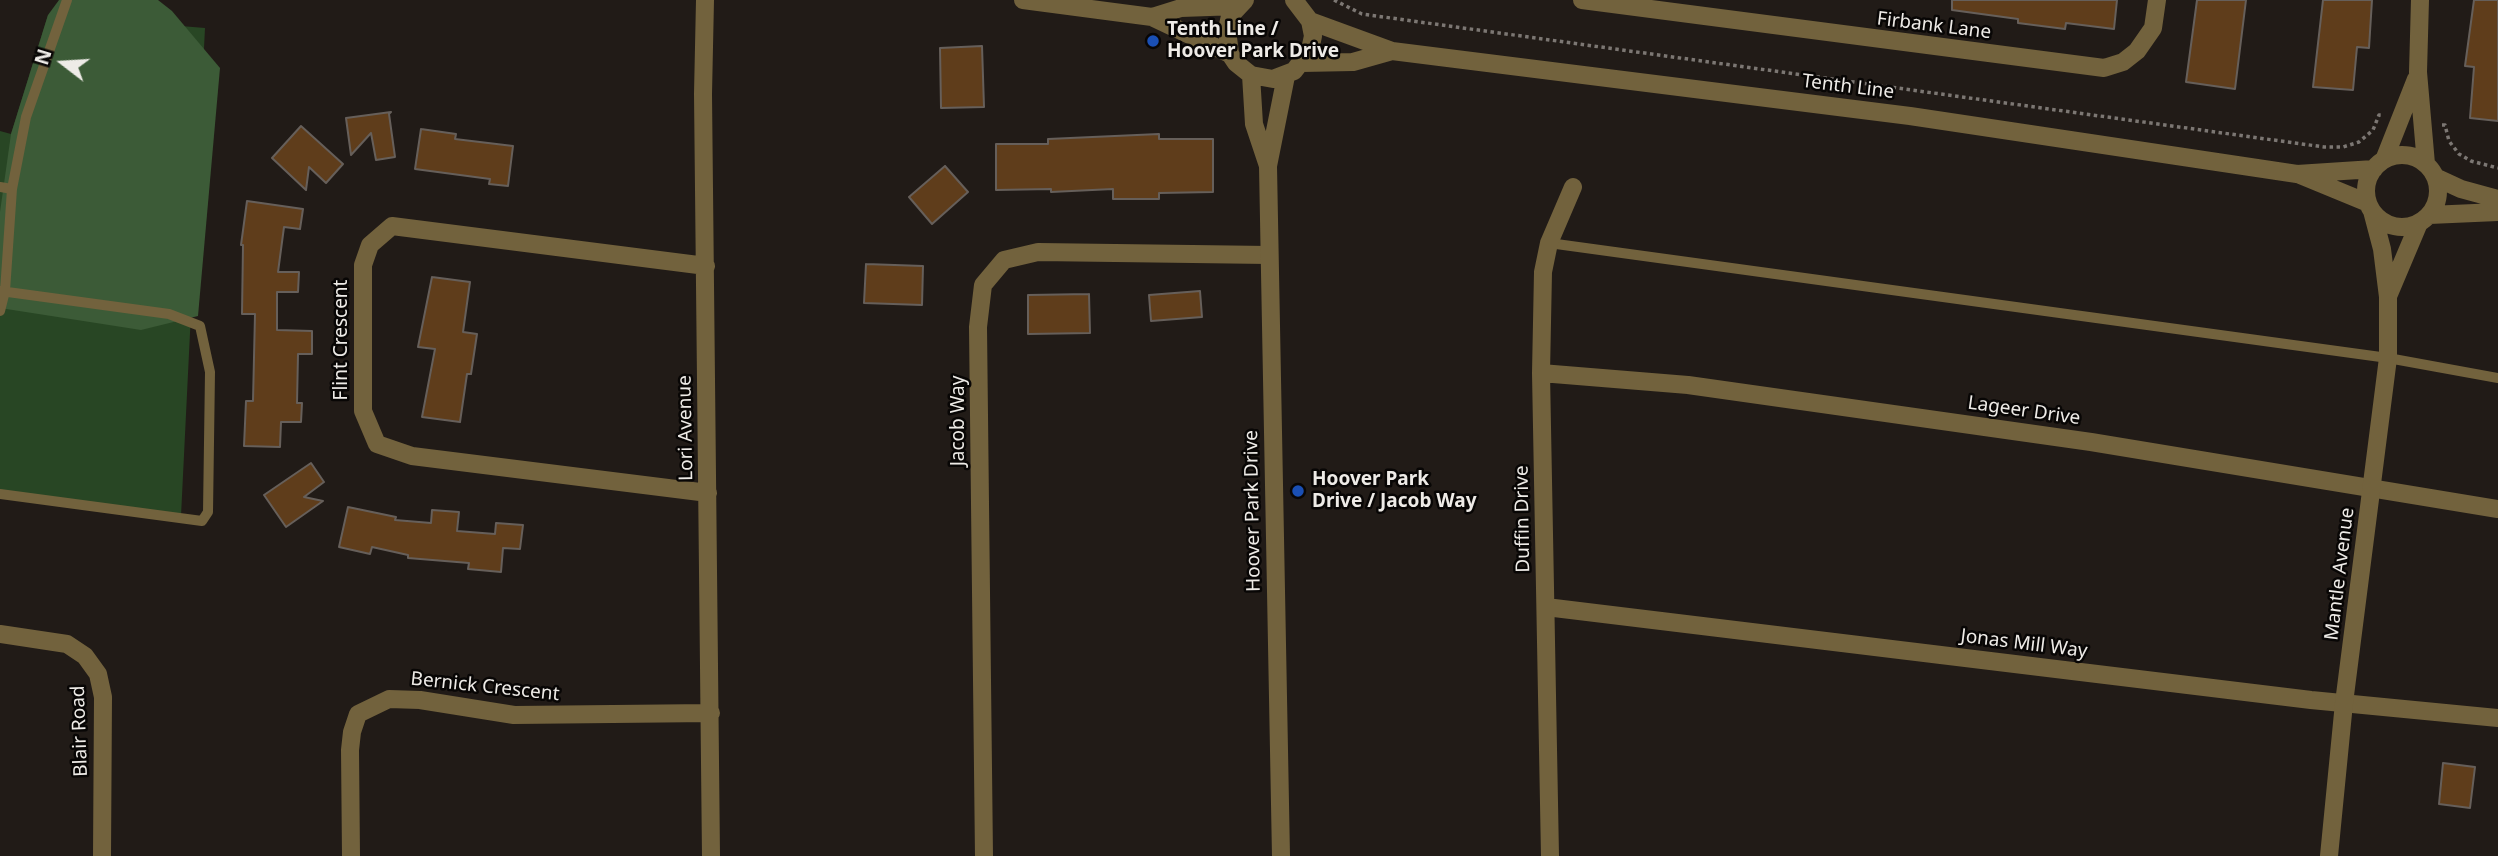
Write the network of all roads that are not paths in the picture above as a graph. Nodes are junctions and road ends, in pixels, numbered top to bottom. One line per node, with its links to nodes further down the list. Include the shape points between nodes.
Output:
1 (66, 0): 24 (lane, via 26,117)
2 (705, 0): 31 (street, Lori Avenue)
3 (1023, 0): 10 (street)
4 (1294, 0): 11 (street)
5 (1583, 0): 9 (street, Firbank Lane)
6 (2157, 0): 9 (street, Firbank Lane, via 2153,28 2137,51 2104,68)
7 (2420, 0): 15 (street)
8 (1242, 3): 10 (street, via 1181,8); 13 (street, via 1227,29)
9 (1672, 6)
10 (1152, 16): 13 (street)
11 (1310, 21): 12 (street, Tenth Line); 14 (street, via 1310,50)
12 (1392, 51): 14 (street, Tenth Line, via 1348,62); 21 (street, Tenth Line, via 1910,116)
13 (1230, 54): 16 (street)
14 (1302, 63): 17 (street)
15 (2418, 72): 18 (street); 20 (street)
16 (1251, 75): 17 (street); 19 (street, Hoover Park Drive, via 1254,124)
17 (1286, 76): 19 (street, Hoover Park Drive)
18 (2379, 164): 20 (street, via 2406,155); 21 (street, Tenth Line); 26 (street, via 2368,179)
19 (1268, 166): 30 (street, Hoover Park Drive)
20 (2431, 170): 25 (street, via 2461,189); 28 (street, via 2438,197)
21 (2297, 174): 26 (street, Tenth Line)
22 (0, 187): 24 (lane)
23 (1573, 187): 29 (street, Duffin Drive)
24 (12, 189): 32 (lane)
25 (2498, 199)
26 (2370, 207): 28 (street, via 2388,224 2409,226); 33 (street, Mantle Avenue, via 2382,248)
27 (2498, 212): 28 (street)
28 (2424, 219): 33 (street, Mantle Avenue)
29 (1549, 243): 35 (lane); 36 (street, Duffin Drive, via 1543,272)
30 (1269, 255): 50 (street, Jacob Way, via 1038,252 1004,260 983,285 978,327); 51 (street, Hoover Park Drive)
31 (706, 266): 39 (street, Lori Avenue); 39 (street, Flint Crescent, via 392,226 370,245 363,265 363,411 377,444 412,456)
32 (2, 291): 34 (lane); 40 (lane, via 169,314 200,326 210,372 208,512 202,521)
33 (2388, 297): 35 (street, Mantle Avenue)
34 (0, 311)
35 (2388, 358): 37 (lane); 38 (street, Mantle Avenue)
36 (1541, 373): 38 (street, Lageer Drive, via 1688,385 2091,442); 42 (street, Duffin Drive)
37 (2498, 378)
38 (2372, 489): 41 (street, Lageer Drive); 44 (street, Mantle Avenue)
39 (708, 493): 45 (street, Lori Avenue)
40 (0, 494)
41 (2498, 509)
42 (1546, 607): 44 (street, Jonas Mill Way); 52 (street, Duffin Drive)
43 (0, 634): 47 (street, Blair Road, via 67,644 85,656 98,674 103,697)
44 (2344, 703): 46 (street, Jonas Mill Way); 53 (street, Mantle Avenue)
45 (711, 713): 48 (street, Bernick Crescent, via 514,715 389,699 358,715 352,732); 49 (street, Lori Avenue)
46 (2498, 718)
47 (102, 856)
48 (351, 856)
49 (711, 856)
50 (984, 856)
51 (1280, 856)
52 (1550, 856)
53 (2329, 856)

